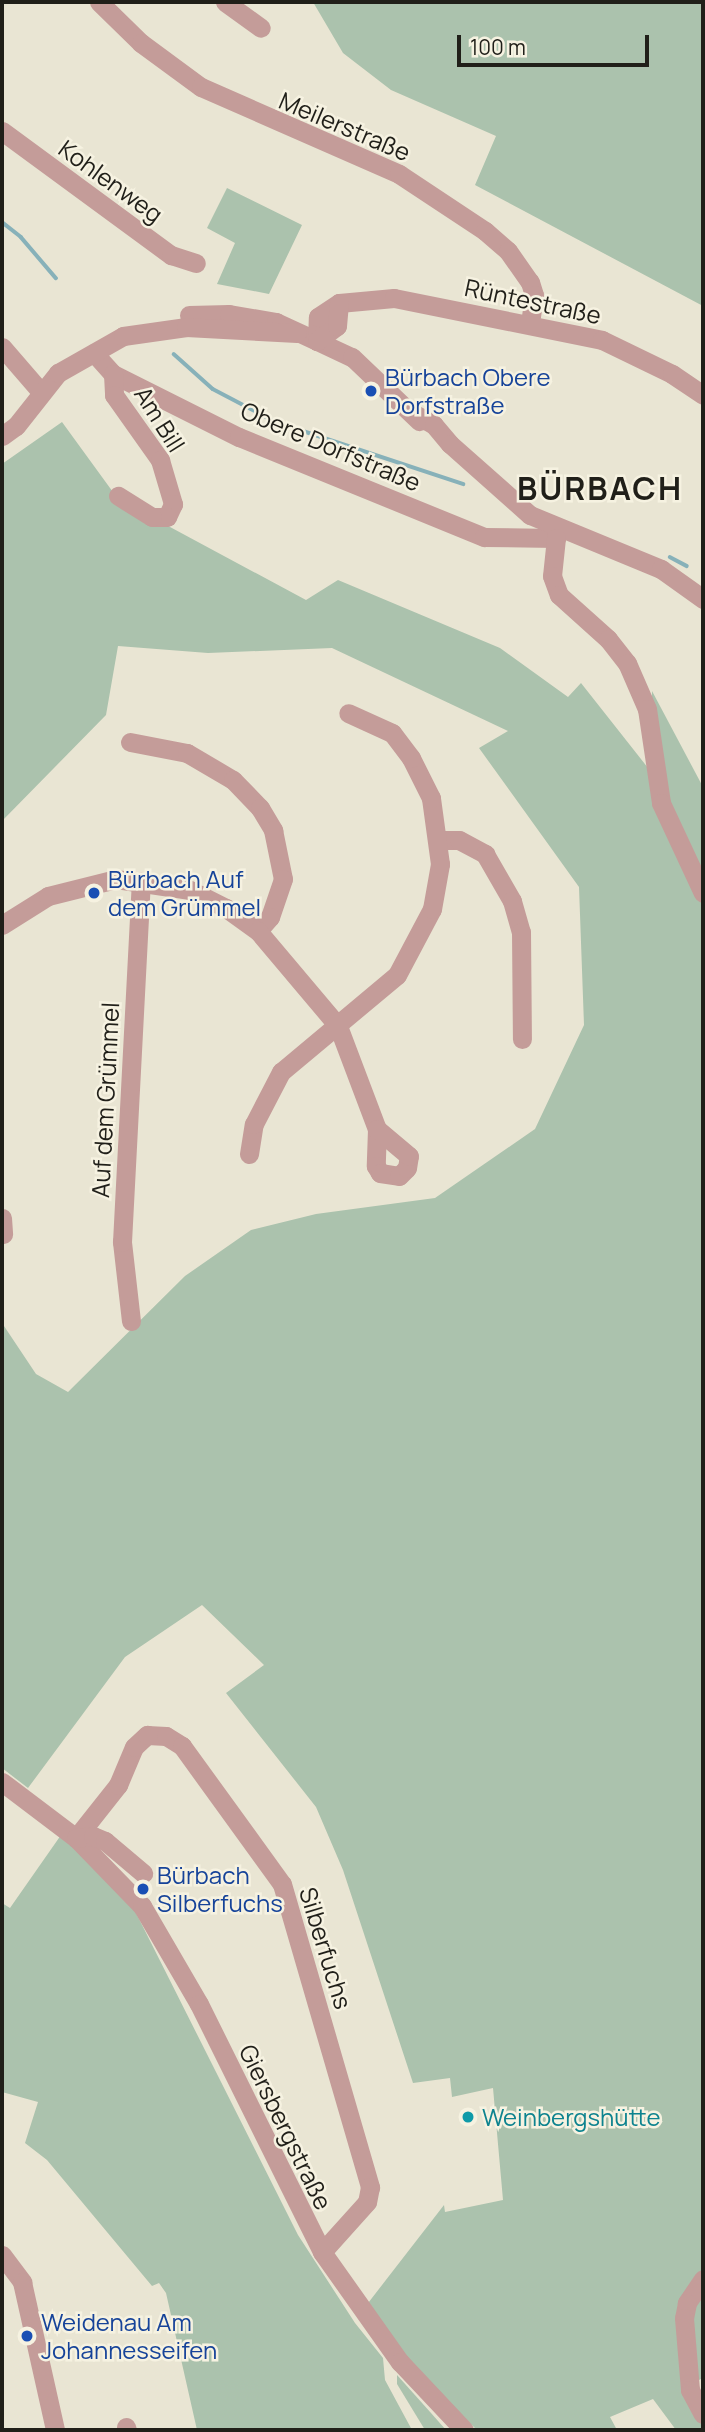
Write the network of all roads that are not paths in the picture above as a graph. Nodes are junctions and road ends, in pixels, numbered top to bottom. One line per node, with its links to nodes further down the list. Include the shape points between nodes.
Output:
1 (99, 2): 6 (street, Meilerstraße, via 141,43 201,87 399,174 485,231 508,251 530,282 534,295)
2 (225, 2): 3 (street)
3 (261, 28)
4 (2, 131): 5 (street, Kohlenweg, via 171,255)
5 (196, 263)
6 (530, 322): 7 (street, Rüntestraße, via 394,298 339,303 318,317); 11 (street, Rüntestraße, via 602,340 672,374)
7 (324, 345): 9 (street, Obere Dorfstraße, via 276,322 229,314 180,315 162,328 124,336); 15 (street, Obere Dorfstraße, via 352,357 411,412 434,425 510,500)
8 (2, 347): 12 (street)
9 (94, 352): 10 (street, Obere Dorfstraße); 12 (street, Obere Dorfstraße, via 66,379)
10 (113, 374): 14 (street, Am Bill, via 114,394 160,460 173,504 167,517 152,517); 15 (street, Obere Dorfstraße, via 239,437 484,537)
11 (703, 395)
12 (35, 399): 13 (street, Obere Dorfstraße, via 16,426)
13 (2, 433)
14 (118, 496)
15 (554, 530): 16 (street, Obere Dorfstraße, via 576,535 582,542 686,585); 21 (street, via 552,576 559,595 608,639 627,663 647,709 661,803)
16 (703, 599)
17 (348, 713): 19 (street, via 392,733 401,743 431,798)
18 (130, 742): 23 (street, via 187,753 233,779 260,808 273,830 283,879 270,917)
19 (439, 840): 24 (street, via 432,909 412,953 382,991); 25 (street, via 458,840 485,854 512,901 521,932)
20 (141, 881): 22 (street, via 116,879 48,896); 23 (street, via 190,890); 28 (street, Auf dem Grümmel, via 122,1242)
21 (703, 893)
22 (2, 925)
23 (258, 931): 24 (street)
24 (338, 1026): 26 (street); 27 (street, via 281,1072 254,1124)
25 (522, 1039)
26 (377, 1129)
27 (249, 1154)
28 (131, 1321)
29 (2, 1782): 30 (street, Giersbergstraße)
30 (76, 1838): 31 (street, Giersbergstraße, via 93,1836 105,1841); 32 (street, Giersbergstraße, via 131,1892 163,1937); 32 (street, Silberfuchs, via 118,1785 134,1746 147,1735 166,1736 182,1746 282,1884 370,2187 367,2202)
31 (144, 1872)
32 (322, 2252): 37 (street, Giersbergstraße, via 400,2362)
33 (3, 2258): 36 (street, via 22,2282)
34 (703, 2279): 35 (street, via 687,2303 684,2318 690,2390)
35 (703, 2414)
36 (55, 2430)
37 (464, 2430)

